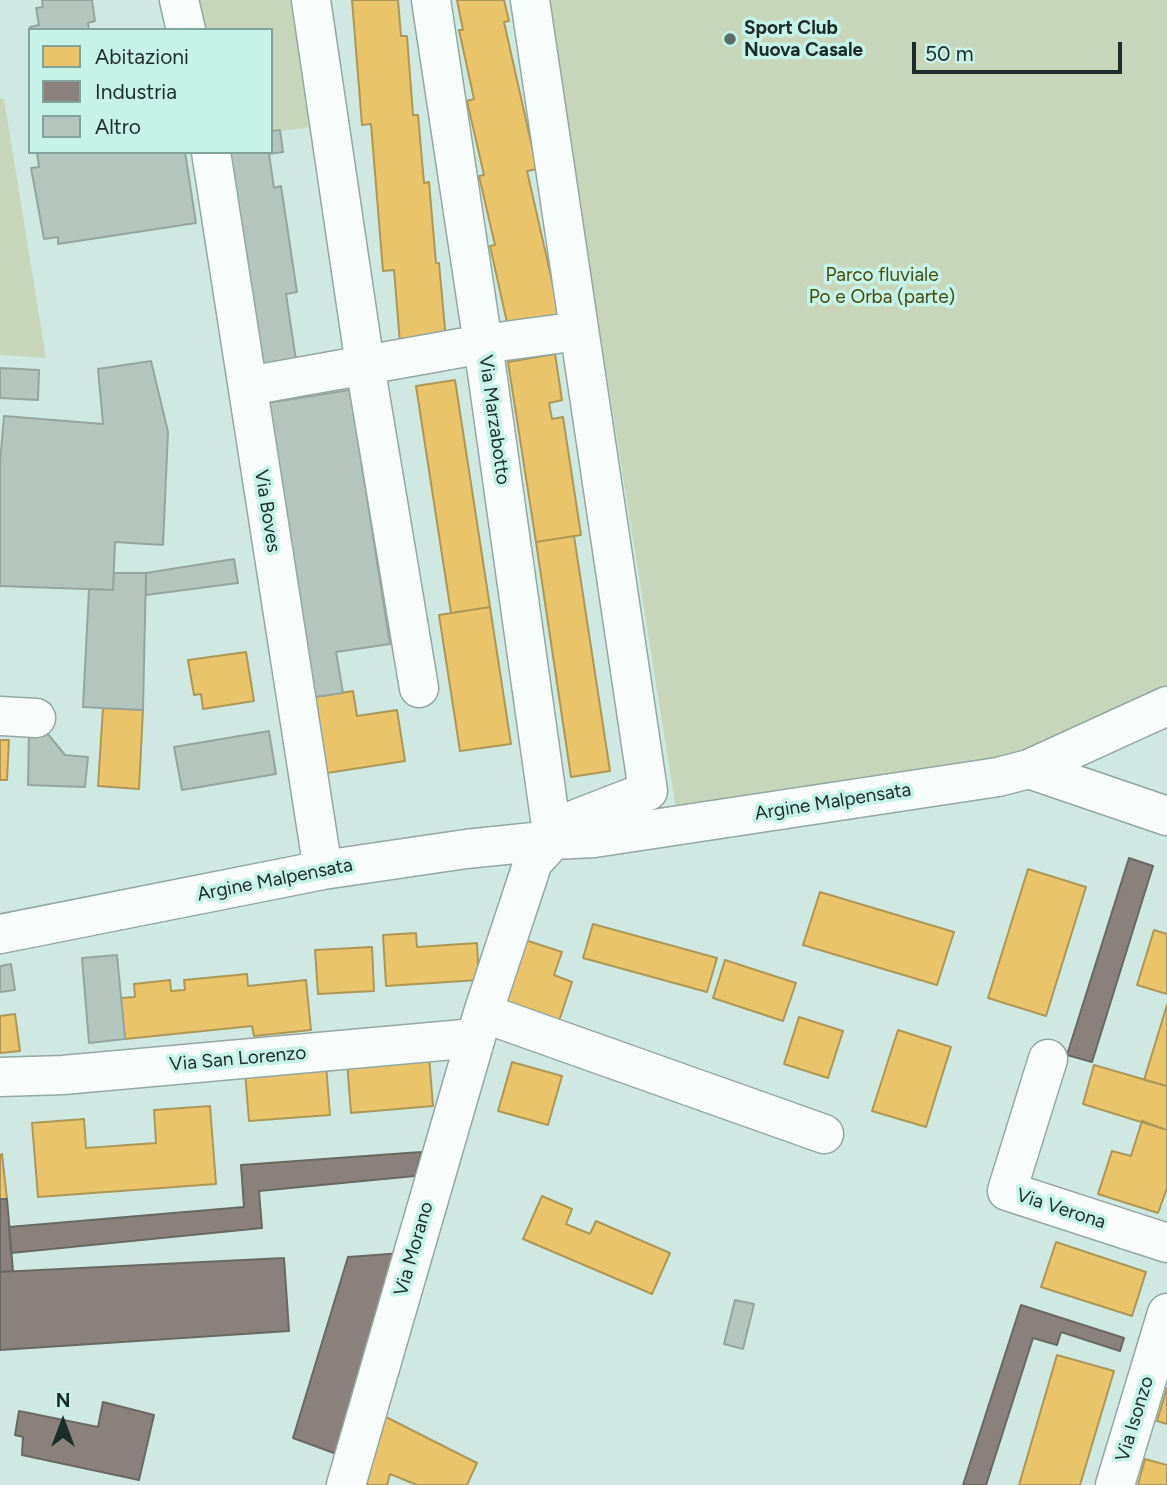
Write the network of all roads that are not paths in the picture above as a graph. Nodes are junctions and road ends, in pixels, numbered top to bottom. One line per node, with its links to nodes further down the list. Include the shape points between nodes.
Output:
1 (179, 0): 5 (street)
2 (311, 0): 9 (street)
3 (431, 0): 8 (street, Via Marzabotto)
4 (530, 0): 7 (street)
5 (186, 28)
6 (211, 154): 10 (street, Via Boves)
7 (579, 331): 8 (street); 15 (street, via 648,791 576,819)
8 (483, 344): 9 (street); 15 (street, Via Marzabotto)
9 (365, 365): 10 (street); 11 (street)
10 (248, 386): 16 (street, Via Boves)
11 (419, 688)
12 (1167, 706): 13 (street, Argine Malpensata)
13 (1029, 769): 14 (street); 15 (street, Argine Malpensata, via 607,836)
14 (1167, 816)
15 (553, 840): 16 (street, Argine Malpensata); 18 (street, Via Morano, via 533,862)
16 (323, 870): 17 (street, Argine Malpensata)
17 (0, 934)
18 (479, 1026): 20 (street, Via San Lorenzo, via 63,1075); 21 (street); 24 (street, Via Morano)
19 (1048, 1059): 22 (street, Via Verona, via 1007,1191)
20 (0, 1077)
21 (824, 1134)
22 (1167, 1243)
23 (1167, 1313): 25 (street, Via Isonzo)
24 (345, 1485)
25 (1115, 1485)

